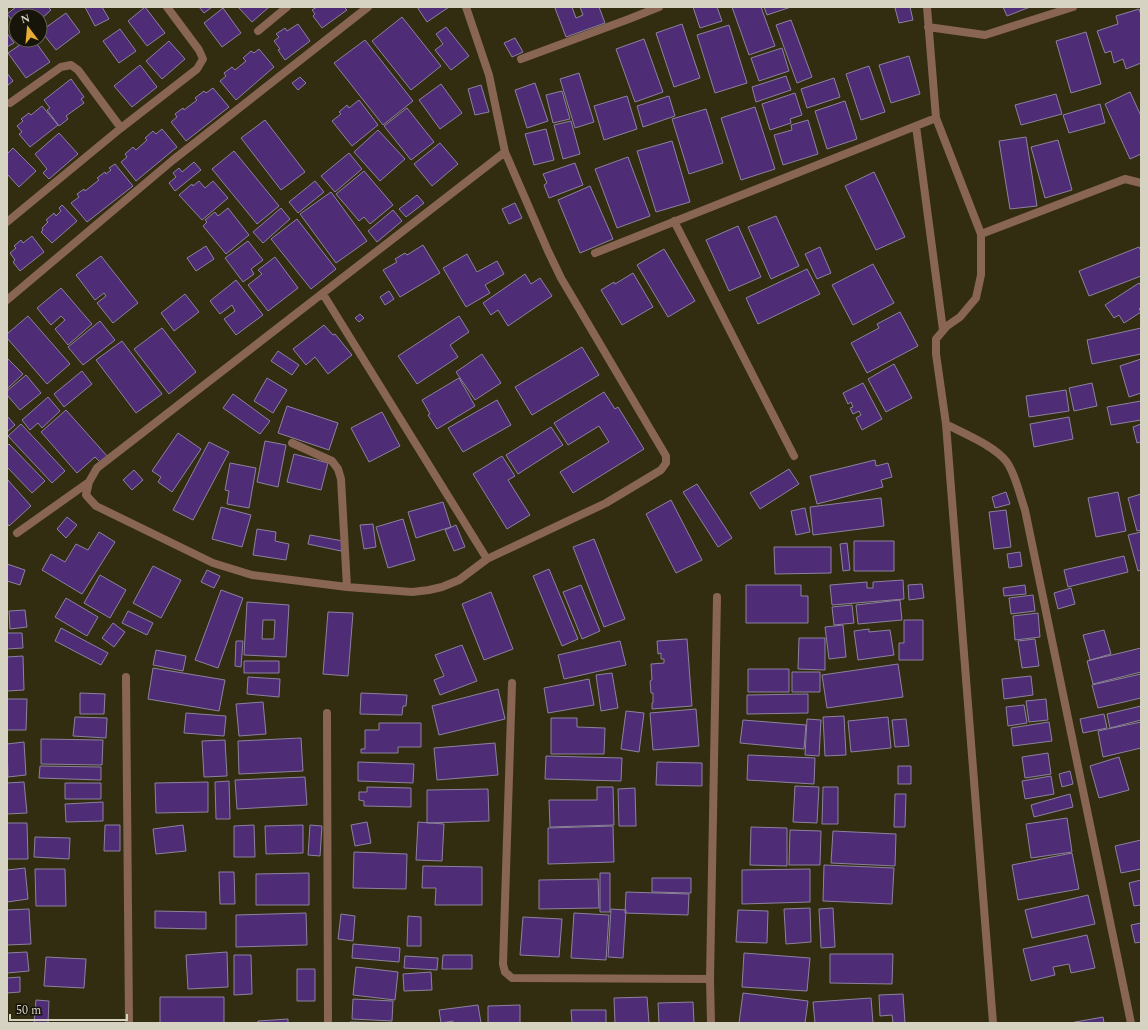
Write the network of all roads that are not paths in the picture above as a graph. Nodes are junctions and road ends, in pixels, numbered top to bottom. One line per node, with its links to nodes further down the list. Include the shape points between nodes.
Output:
1 (167, 7): 14 (street, via 199,50 203,60 197,69)
2 (287, 7): 9 (street)
3 (368, 7): 22 (street, via 173,160)
4 (466, 7): 15 (street, via 489,75)
5 (659, 7): 10 (street)
6 (926, 7): 8 (street)
7 (1073, 7): 8 (street, via 985,35)
8 (928, 27): 12 (street)
9 (258, 31)
10 (521, 59)
11 (10, 103): 14 (street, via 61,67 71,65 78,70)
12 (936, 118): 13 (street); 19 (street)
13 (916, 126): 18 (street); 23 (street)
14 (121, 128): 17 (street)
15 (505, 152): 21 (street); 29 (street, via 561,278 666,456 666,463 661,470 606,503)
16 (1141, 183): 19 (street, via 1125,179)
17 (8, 218)
18 (674, 221): 20 (street); 26 (street)
19 (981, 234): 23 (street, via 981,276 976,298 960,317)
20 (595, 253)
21 (323, 294): 27 (street, via 97,468); 29 (street)
22 (7, 300)
23 (943, 330): 24 (street, via 936,338 936,354)
24 (946, 424): 39 (street); 40 (street, via 995,450 1007,462 1025,510)
25 (292, 443): 30 (street, via 332,461 338,469 341,479)
26 (794, 456)
27 (88, 482): 28 (street); 30 (street, via 86,495 96,506 213,563 252,575)
28 (17, 533)
29 (487, 559): 30 (street, via 459,580 428,590 412,592)
30 (347, 587)
31 (717, 597): 35 (street)
32 (126, 677): 36 (street)
33 (512, 683): 35 (street, via 503,964 505,972 512,978)
34 (327, 713): 37 (street)
35 (710, 979): 38 (street)
36 (129, 1023)
37 (328, 1023)
38 (711, 1023)
39 (993, 1023)
40 (1131, 1023)

